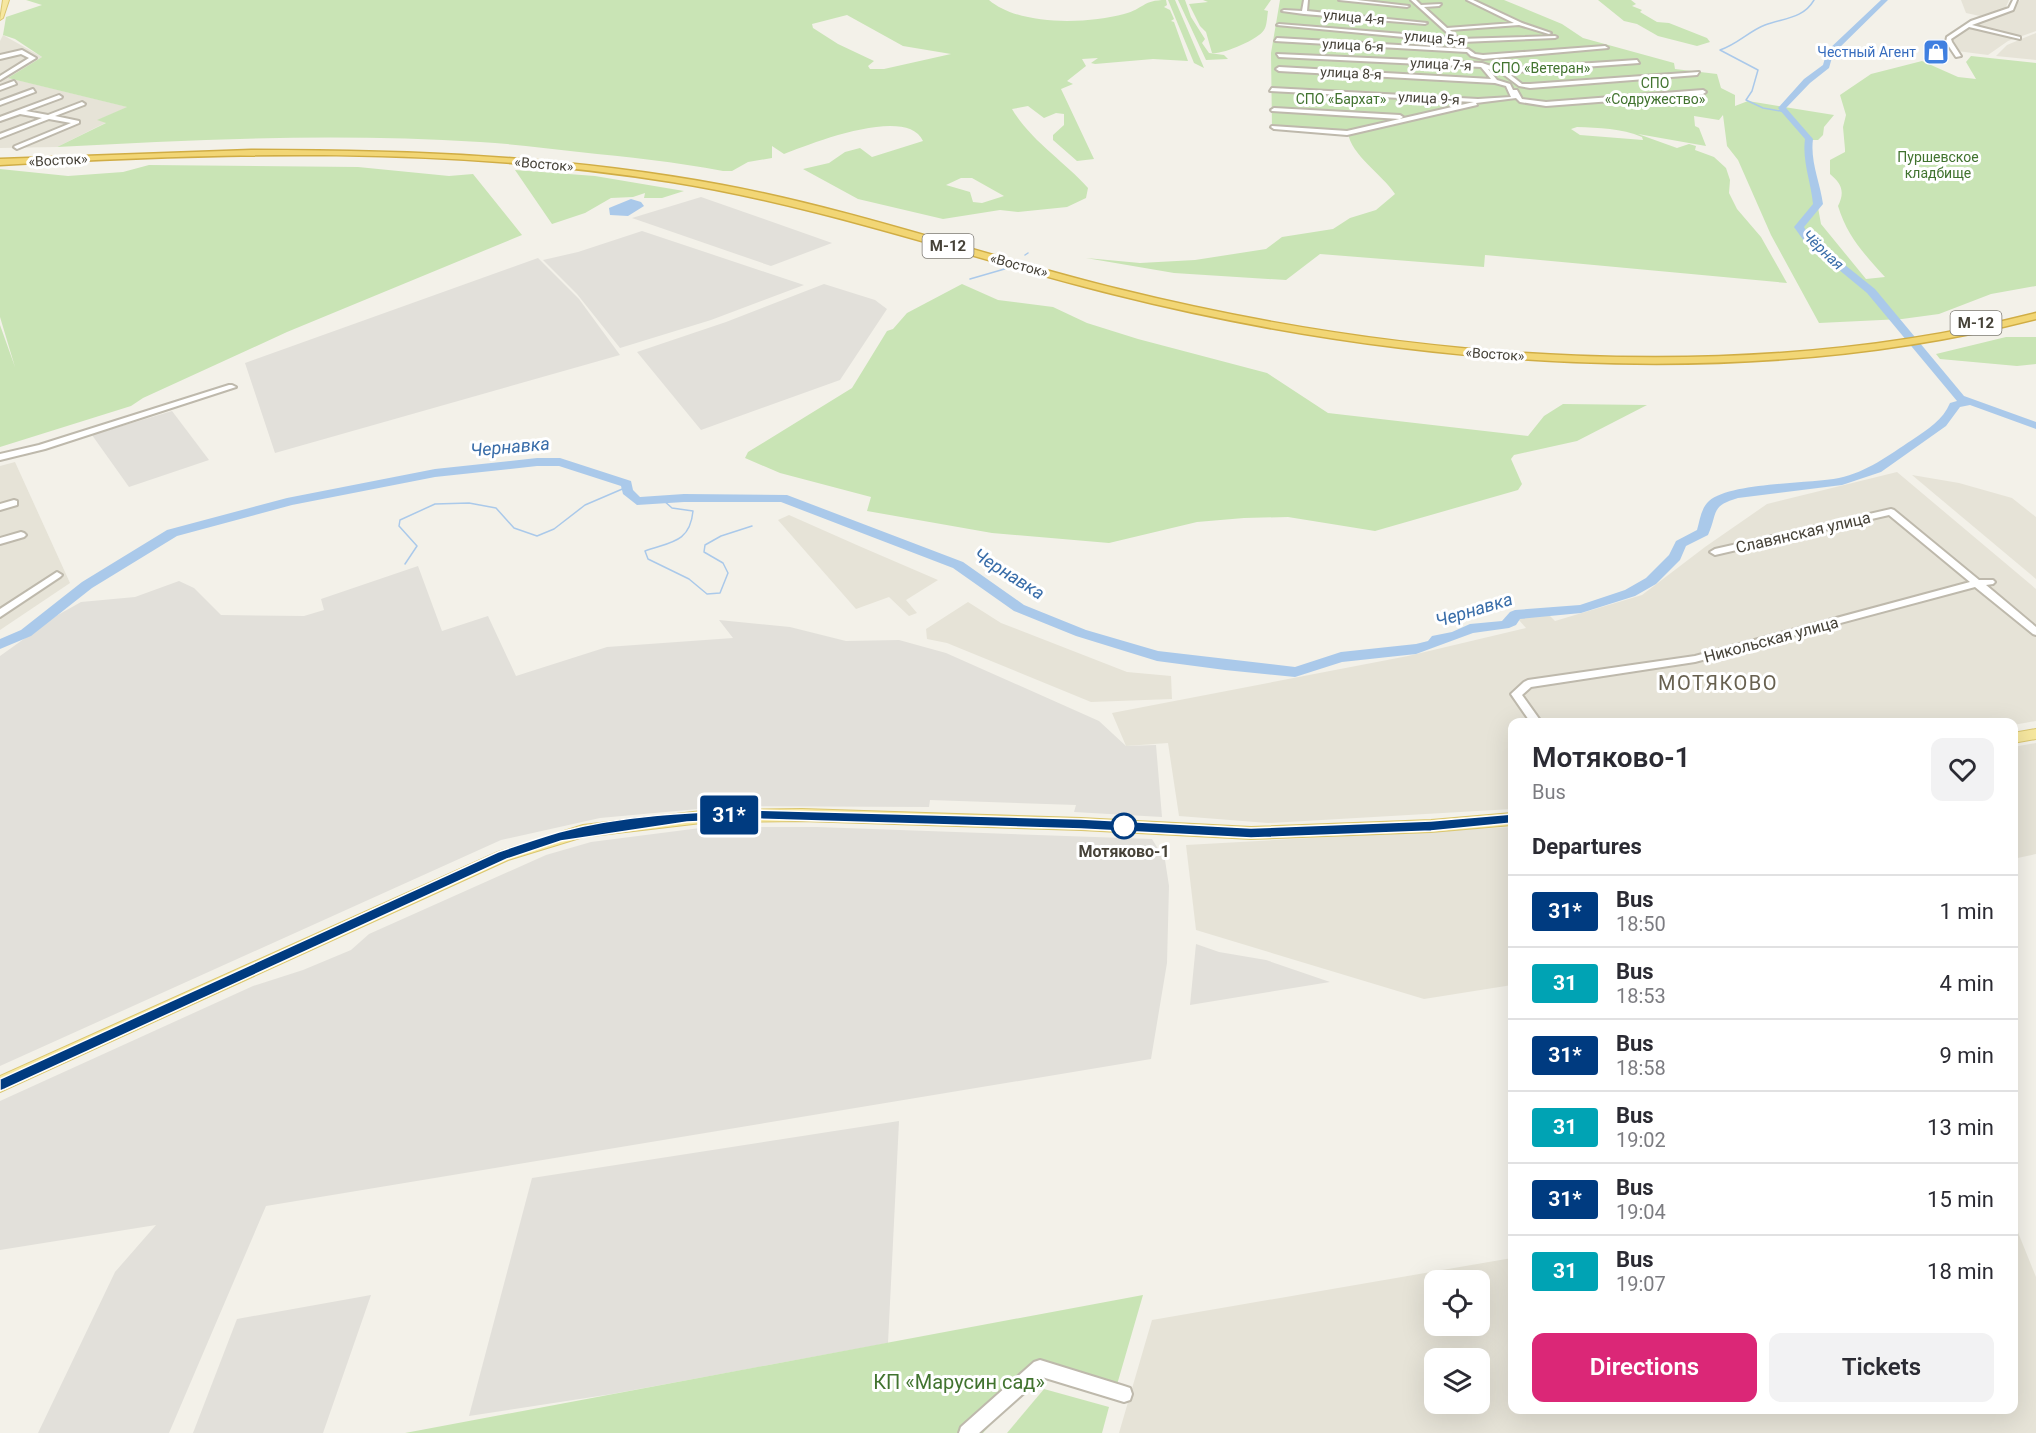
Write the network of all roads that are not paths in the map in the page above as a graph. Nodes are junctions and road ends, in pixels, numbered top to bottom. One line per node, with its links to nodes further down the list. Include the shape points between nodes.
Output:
1 (6, 0): 12 (main road)
2 (1306, 0): 11 (street)
3 (1341, 0): 8 (street)
4 (1413, 0): 9 (street)
5 (1469, 0): 14 (street)
6 (2015, 0): 16 (street, via 2011,9)
7 (1439, 5): 9 (street)
8 (1407, 6)
9 (1421, 6): 17 (street)
10 (1284, 11): 11 (street, улица 4-я)
11 (1304, 13): 13 (street, улица 4-я)
12 (0, 18)
13 (1425, 23)
14 (1520, 24): 17 (street); 20 (street, улица 5-я, via 1555,37)
15 (1279, 25): 20 (street, улица 5-я)
16 (1967, 25): 18 (street); 25 (street, via 1948,40)
17 (1447, 29): 20 (street)
18 (2018, 38)
19 (1277, 40): 22 (street, улица 6-я)
20 (1459, 40): 22 (street)
21 (1605, 48): 22 (street, улица 6-я)
22 (1470, 53): 27 (street)
23 (1279, 55): 27 (street, улица 7-я)
24 (0, 57): 29 (street, via 22,52 33,58)
25 (1958, 57)
26 (1637, 62): 31 (street, улица 7-я)
27 (1482, 66): 31 (street, улица 7-я); 34 (street)
28 (0, 69): 29 (street)
29 (15, 69): 33 (street)
30 (1278, 69): 34 (street, улица 8-я)
31 (1503, 73): 32 (street, via 1521,85 1530,86); 41 (street)
32 (1697, 73)
33 (0, 78)
34 (1495, 81): 41 (street, via 1508,85)
35 (14, 83): 36 (street)
36 (0, 88)
37 (1272, 90): 42 (street, улица 9-я)
38 (33, 91): 43 (street)
39 (1703, 92): 41 (street, улица 9-я, via 1546,104)
40 (59, 97): 46 (street)
41 (1516, 100): 42 (street, улица 9-я)
42 (1490, 101): 48 (street)
43 (0, 104): 46 (street)
44 (82, 104): 47 (street)
45 (1274, 110): 48 (street)
46 (22, 111): 47 (street); 49 (street)
47 (48, 117): 51 (street); 52 (street, via 77,122)
48 (1412, 118): 50 (street, via 1347,133)
49 (0, 119)
50 (1274, 127)
51 (0, 137): 52 (street)
52 (26, 143): 53 (street)
53 (16, 147)
54 (0, 161): 57 (highway, «Восток» / М-12, via 279,154 391,156 546,164 670,178 760,196 1114,291 1247,321 1351,339 1480,353 1650,359 1774,357)
55 (2036, 306): 57 (highway, «Восток» / М-12)
56 (2036, 316): 57 (highway, «Восток» / М-12, via 1928,340)
57 (1890, 341)
58 (232, 387): 59 (street)
59 (0, 457)
60 (14, 503): 61 (street)
61 (0, 507)
62 (21, 535): 63 (street)
63 (0, 541)
64 (1715, 552): 67 (street, Славянская улица, via 1890,512)
65 (57, 575): 68 (street)
66 (1990, 582): 67 (street, Никольская улица)
67 (1977, 583): 69 (street); 70 (street, Никольская улица, via 1695,659 1528,684 1516,693)
68 (0, 614)
69 (2036, 632)
70 (1534, 718)
71 (2036, 734): 72 (main road)
72 (2018, 737)
73 (1508, 819): 74 (main road, via 1251,833 757,815 687,817 603,828 502,856)
74 (0, 1084)
75 (1124, 1394): 76 (street, via 1040,1368)
76 (967, 1433)

